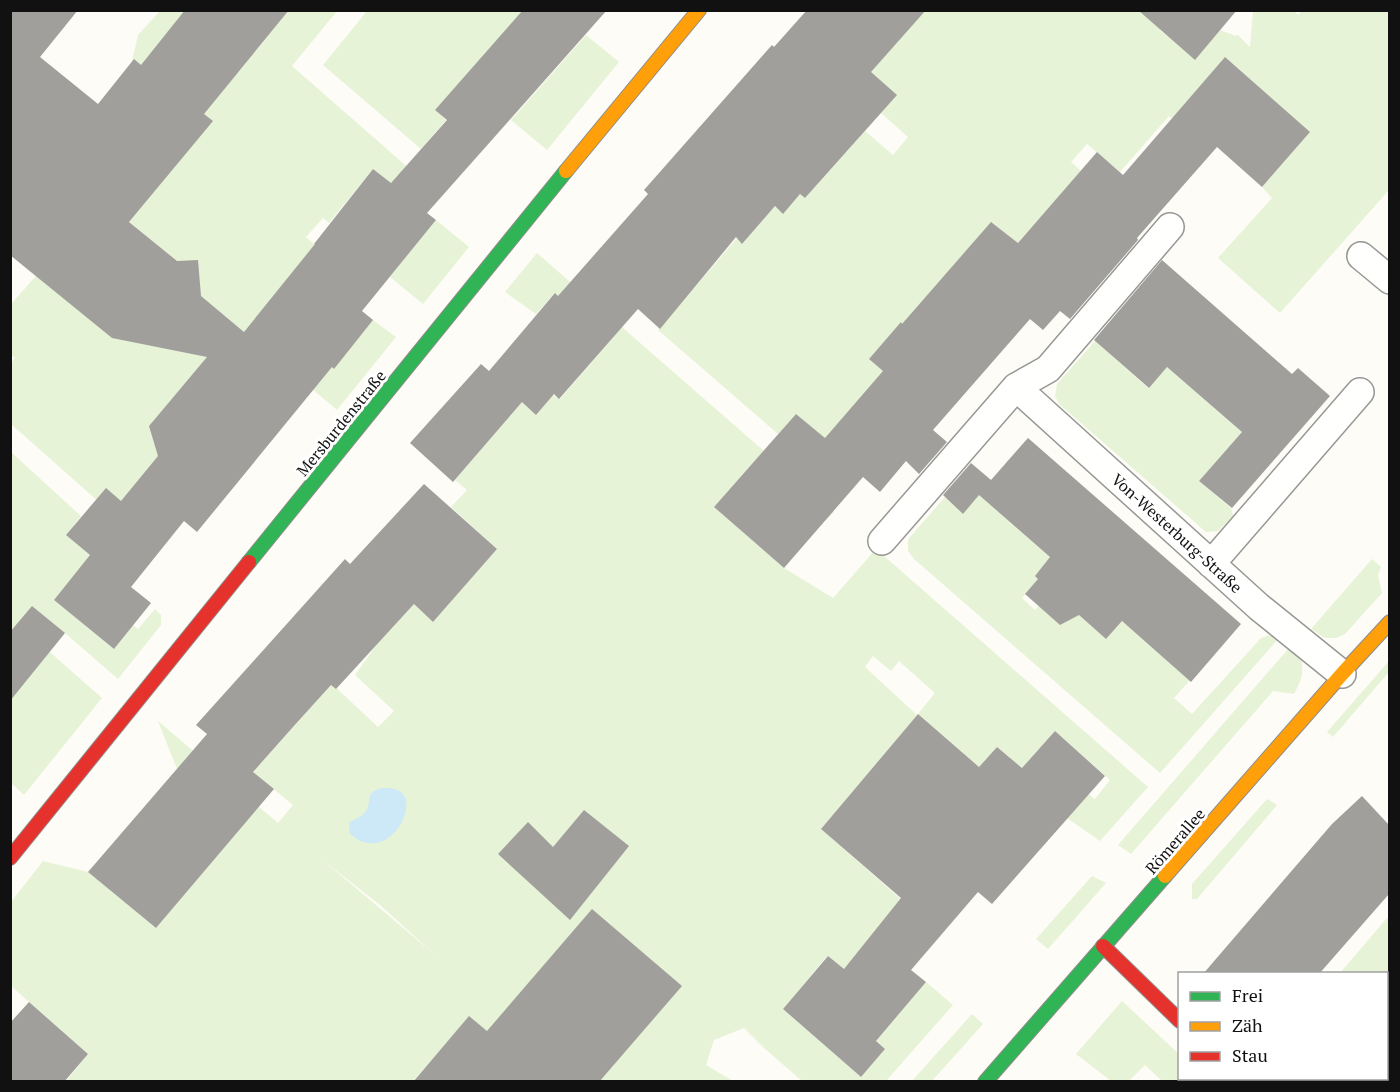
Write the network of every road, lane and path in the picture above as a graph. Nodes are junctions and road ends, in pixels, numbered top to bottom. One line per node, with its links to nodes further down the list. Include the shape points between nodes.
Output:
1 (699, 10): 11 (street, Mersburdenstraße)
2 (1170, 227): 5 (lane, via 1048,369)
3 (1361, 256): 4 (lane)
4 (1389, 280)
5 (1016, 387): 7 (lane); 8 (lane, Von-Westerburg-Straße)
6 (1360, 392): 8 (lane)
7 (882, 541)
8 (1211, 564): 10 (lane, Von-Westerburg-Straße)
9 (1389, 622): 10 (street, Römerallee)
10 (1342, 674): 12 (street, Römerallee)
11 (10, 858)
12 (1103, 946): 13 (street); 14 (street, Römerallee)
13 (1178, 1020)
14 (985, 1082)

